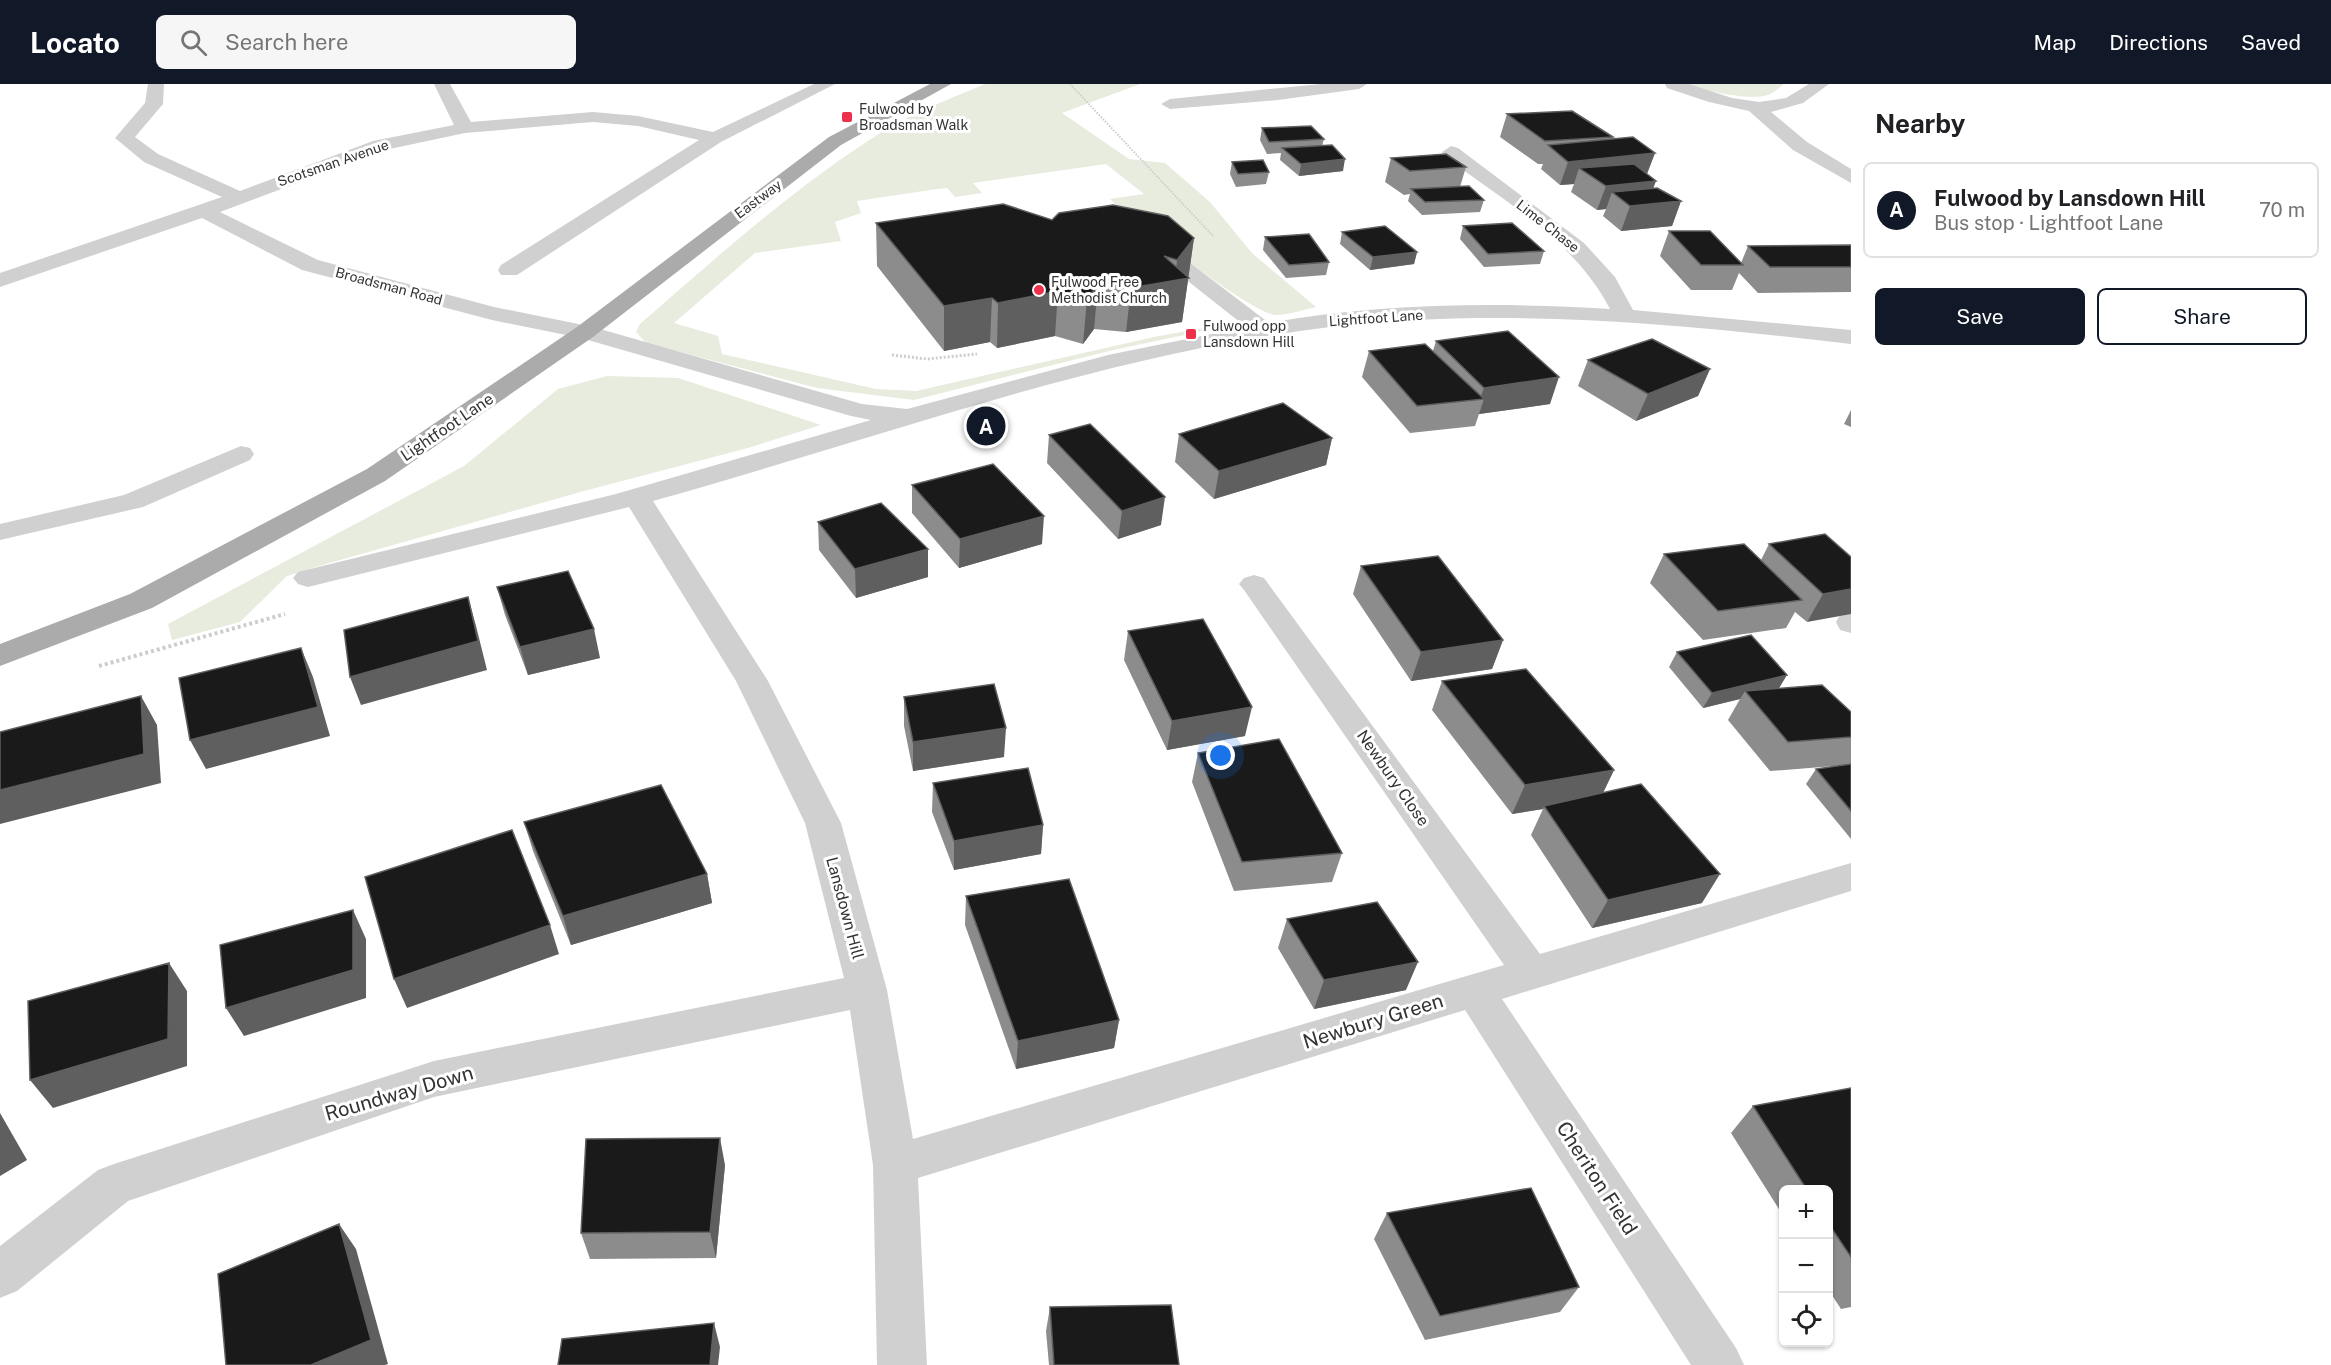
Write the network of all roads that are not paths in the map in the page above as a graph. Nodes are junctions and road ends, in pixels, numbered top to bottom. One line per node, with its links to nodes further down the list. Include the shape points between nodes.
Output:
1 (156, 84): 14 (street, via 154,104 124,138 151,158)
2 (442, 84): 10 (street)
3 (827, 84): 11 (street)
4 (943, 84): 21 (main road, Eastway, via 835,141)
5 (1359, 84): 8 (street)
6 (1673, 84): 9 (street)
7 (1821, 84): 9 (street, via 1789,103)
8 (1170, 104)
9 (1755, 107): 13 (street, via 1800,146)
10 (465, 129): 11 (street, Scotsman Avenue, via 593,117 638,121); 14 (street, Scotsman Avenue, via 380,145)
11 (715, 138): 17 (street)
12 (1451, 152): 19 (street, Lime Chase, via 1577,247 1607,282)
13 (1851, 177)
14 (238, 197): 15 (street, Scotsman Avenue)
15 (203, 211): 18 (street, Scotsman Avenue); 21 (street, Broadsman Road, via 310,265 481,310)
16 (1133, 228): 20 (street)
17 (509, 270)
18 (0, 280)
19 (1626, 317): 20 (street, Lightfoot Lane, via 1459,314 1342,319); 22 (street, Lightfoot Lane)
20 (1265, 331): 23 (street, Lightfoot Lane, via 1160,349)
21 (585, 332): 23 (street, Lightfoot Lane, via 860,411); 29 (main road, Lightfoot Lane, via 376,475 141,601)
22 (1851, 337)
23 (910, 416): 25 (street, Lightfoot Lane)
24 (241, 454): 26 (street, via 133,501)
25 (637, 498): 27 (street, Lightfoot Lane); 32 (street, Lansdown Hill, via 752,681 823,823)
26 (0, 532)
27 (308, 578)
28 (1254, 584): 31 (street, Newbury Close)
29 (0, 656)
30 (1851, 877): 31 (street, Newbury Green)
31 (1531, 973): 33 (street, Newbury Green)
32 (867, 990): 34 (street, Lansdown Hill); 35 (street, Roundway Down, via 434,1078 114,1185)
33 (1474, 990): 34 (street, Newbury Green); 37 (street, Cheriton Field)
34 (895, 1165): 36 (street, Lansdown Hill)
35 (0, 1275)
36 (902, 1365)
37 (1719, 1365)

